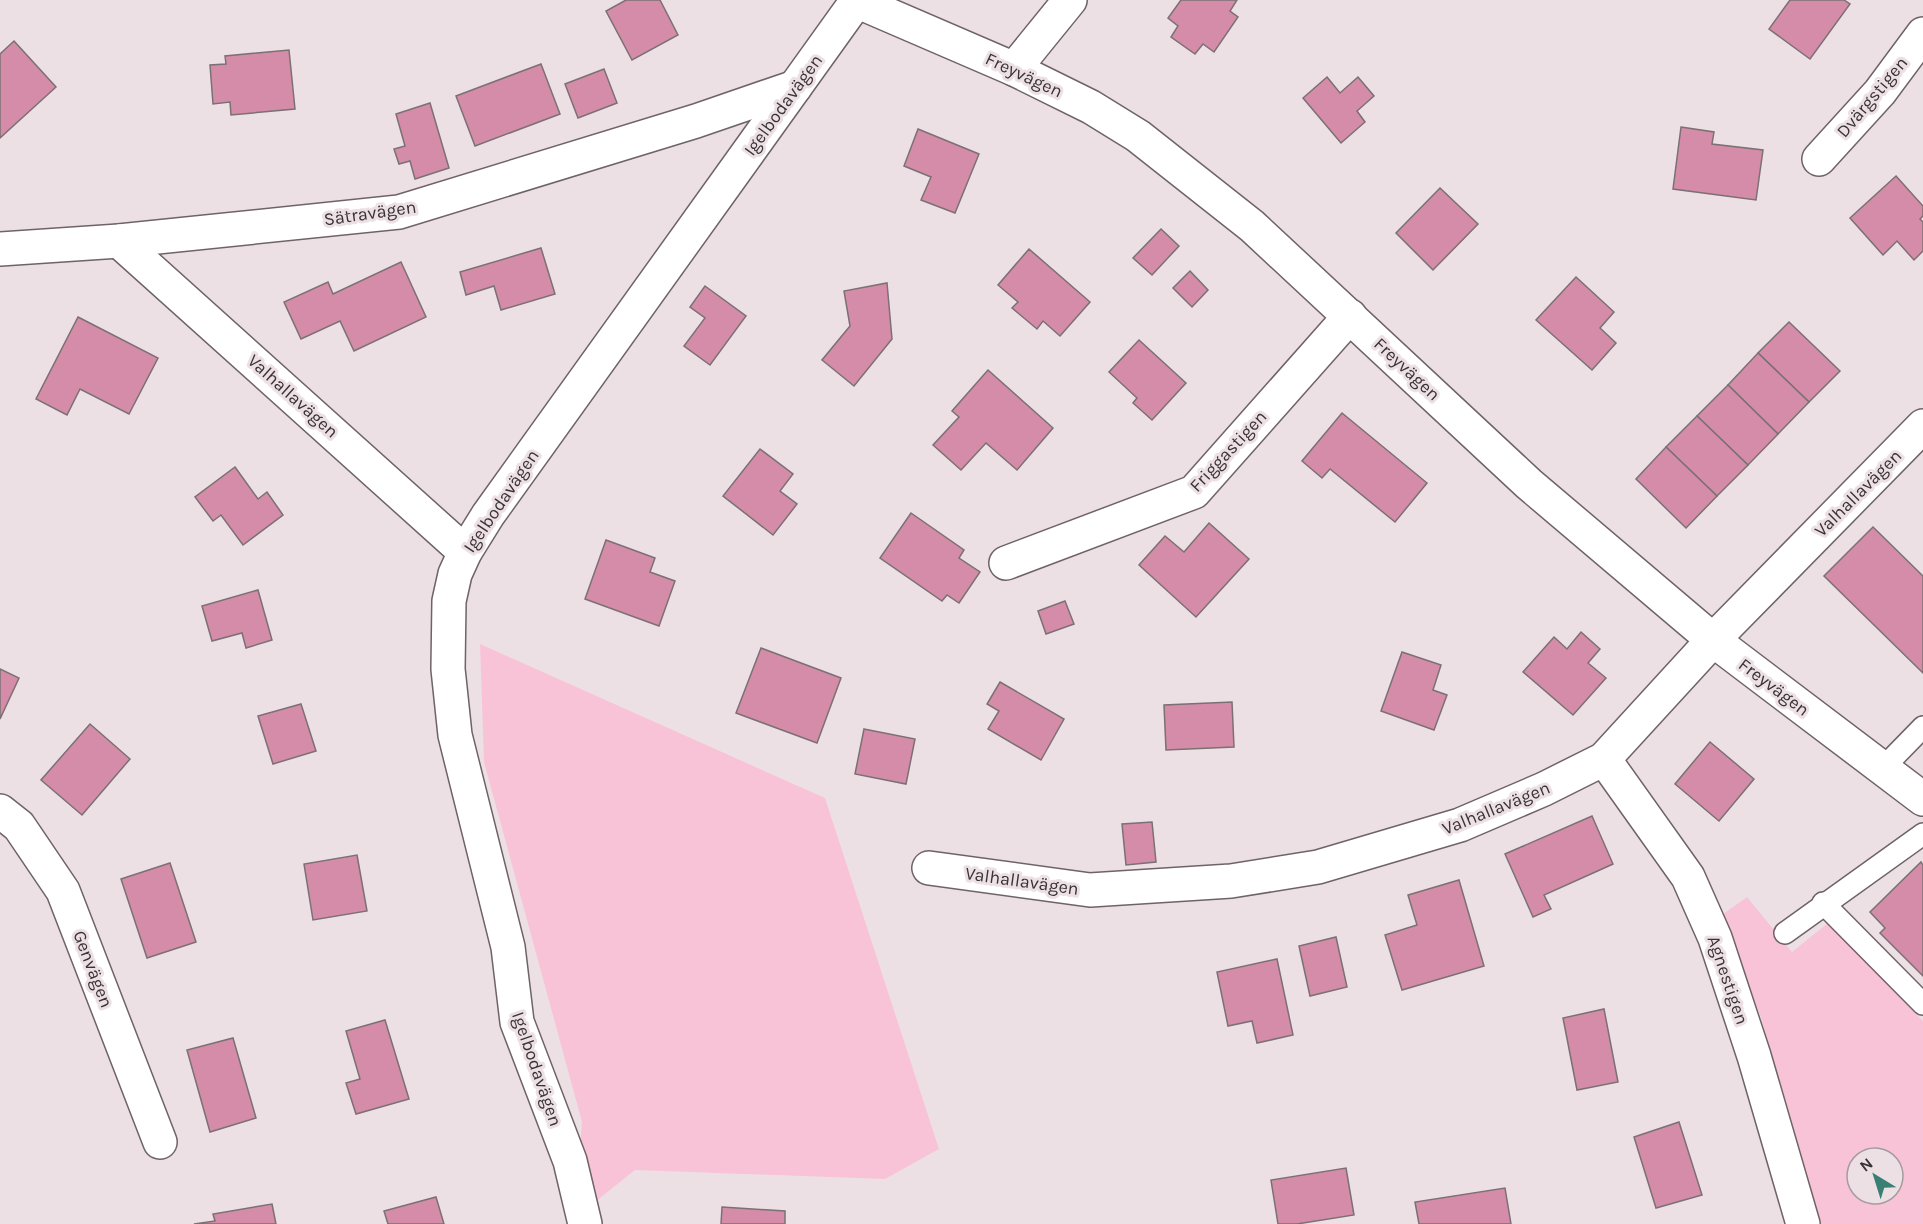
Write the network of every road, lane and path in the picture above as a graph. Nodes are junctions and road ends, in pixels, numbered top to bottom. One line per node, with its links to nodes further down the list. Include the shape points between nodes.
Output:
1 (1070, 0): 4 (street)
2 (855, 1): 4 (street, Freyvägen); 5 (street, Igelbodavägen)
3 (1923, 34): 6 (street, Dvärgstigen, via 1880,92)
4 (1014, 69): 9 (street, Freyvägen, via 1138,135 1252,226)
5 (795, 87): 7 (street, Sätravägen, via 685,125 399,212); 11 (street, Igelbodavägen)
6 (1819, 159)
7 (119, 241): 8 (street, Sätravägen); 11 (street, Valhallavägen)
8 (0, 249)
9 (1350, 316): 12 (street, Friggastigen, via 1194,492); 13 (street, Freyvägen, via 1529,484)
10 (1923, 426): 13 (street, Valhallavägen)
11 (465, 552): 25 (street, Igelbodavägen, via 449,601 448,669 455,735 508,947 517,1022 570,1161)
12 (1006, 563)
13 (1713, 640): 15 (street, Valhallavägen); 16 (street, Freyvägen)
14 (1923, 727): 16 (lane)
15 (1604, 759): 20 (street, Valhallavägen, via 1460,825 1317,867 1231,881 1090,890); 26 (street, Agnestigen, via 1688,877 1711,928 1754,1056)
16 (1883, 768): 17 (street, Freyvägen)
17 (1923, 799)
18 (0, 811): 24 (street, Genvägen, via 19,826 63,891)
19 (1923, 834): 21 (lane)
20 (929, 868)
21 (1823, 903): 22 (lane); 23 (lane)
22 (1785, 933)
23 (1923, 1004)
24 (160, 1142)
25 (585, 1224)
26 (1803, 1224)

